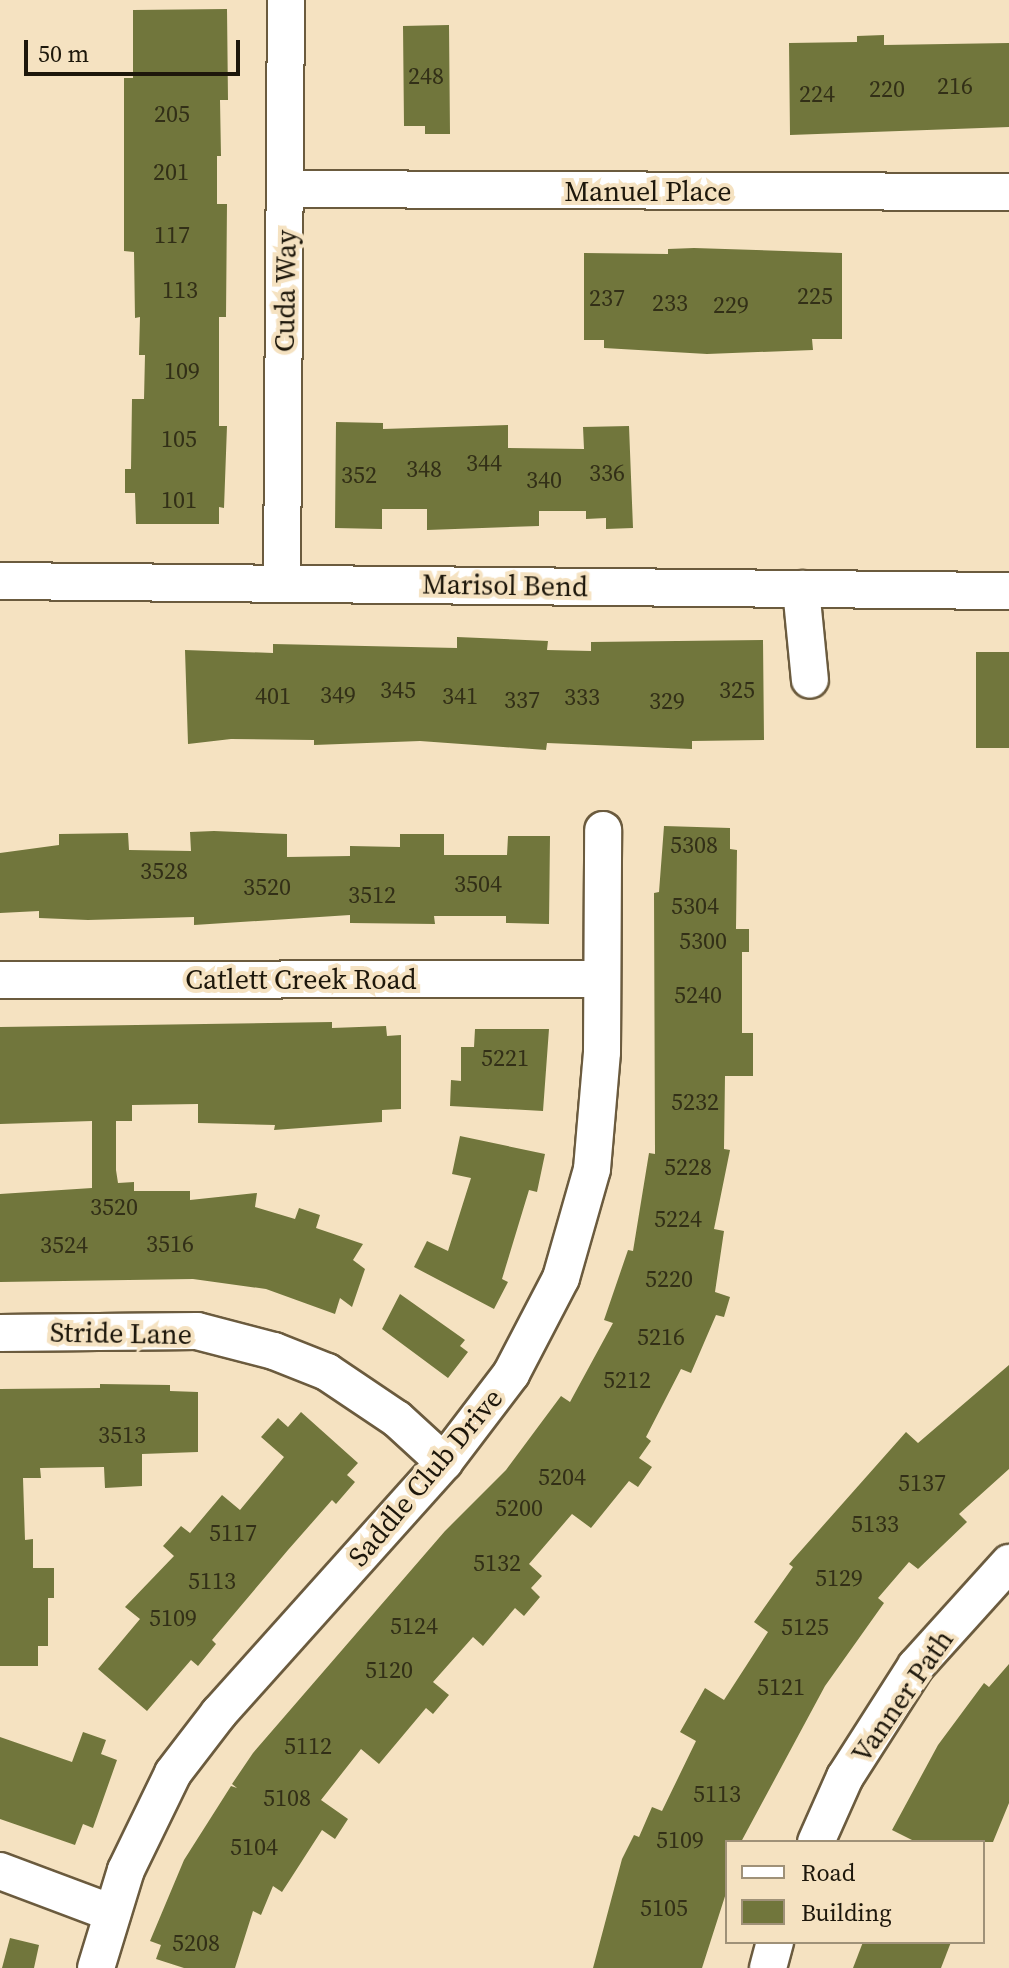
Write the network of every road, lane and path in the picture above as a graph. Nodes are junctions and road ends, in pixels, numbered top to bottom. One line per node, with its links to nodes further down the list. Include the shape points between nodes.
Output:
1 (286, 0): 2 (street, Cuda Way)
2 (287, 189): 3 (street, Manuel Place); 5 (street, Cuda Way)
3 (1009, 192)
4 (0, 581): 5 (street, Marisol Bend)
5 (282, 581): 6 (street, Marisol Bend)
6 (801, 589): 7 (street, Marisol Bend); 8 (street)
7 (1009, 591)
8 (810, 680)
9 (603, 830): 10 (street, Saddle Club Drive)
10 (602, 979): 11 (street, Catlett Creek Road); 13 (street, Saddle Club Drive, via 592,1169 561,1278 511,1374)
11 (0, 980)
12 (0, 1333): 13 (street, Stride Lane, via 197,1331 274,1351 327,1372 397,1419)
13 (444, 1462): 17 (street, Saddle Club Drive, via 219,1713 173,1773)
14 (1009, 1563): 15 (street, Vanner Path, via 916,1666 845,1777)
15 (817, 1840)
16 (0, 1871): 17 (street)
17 (112, 1913): 19 (street, Saddle Club Drive)
18 (774, 1944): 20 (street)
19 (96, 1968)
20 (768, 1968)

